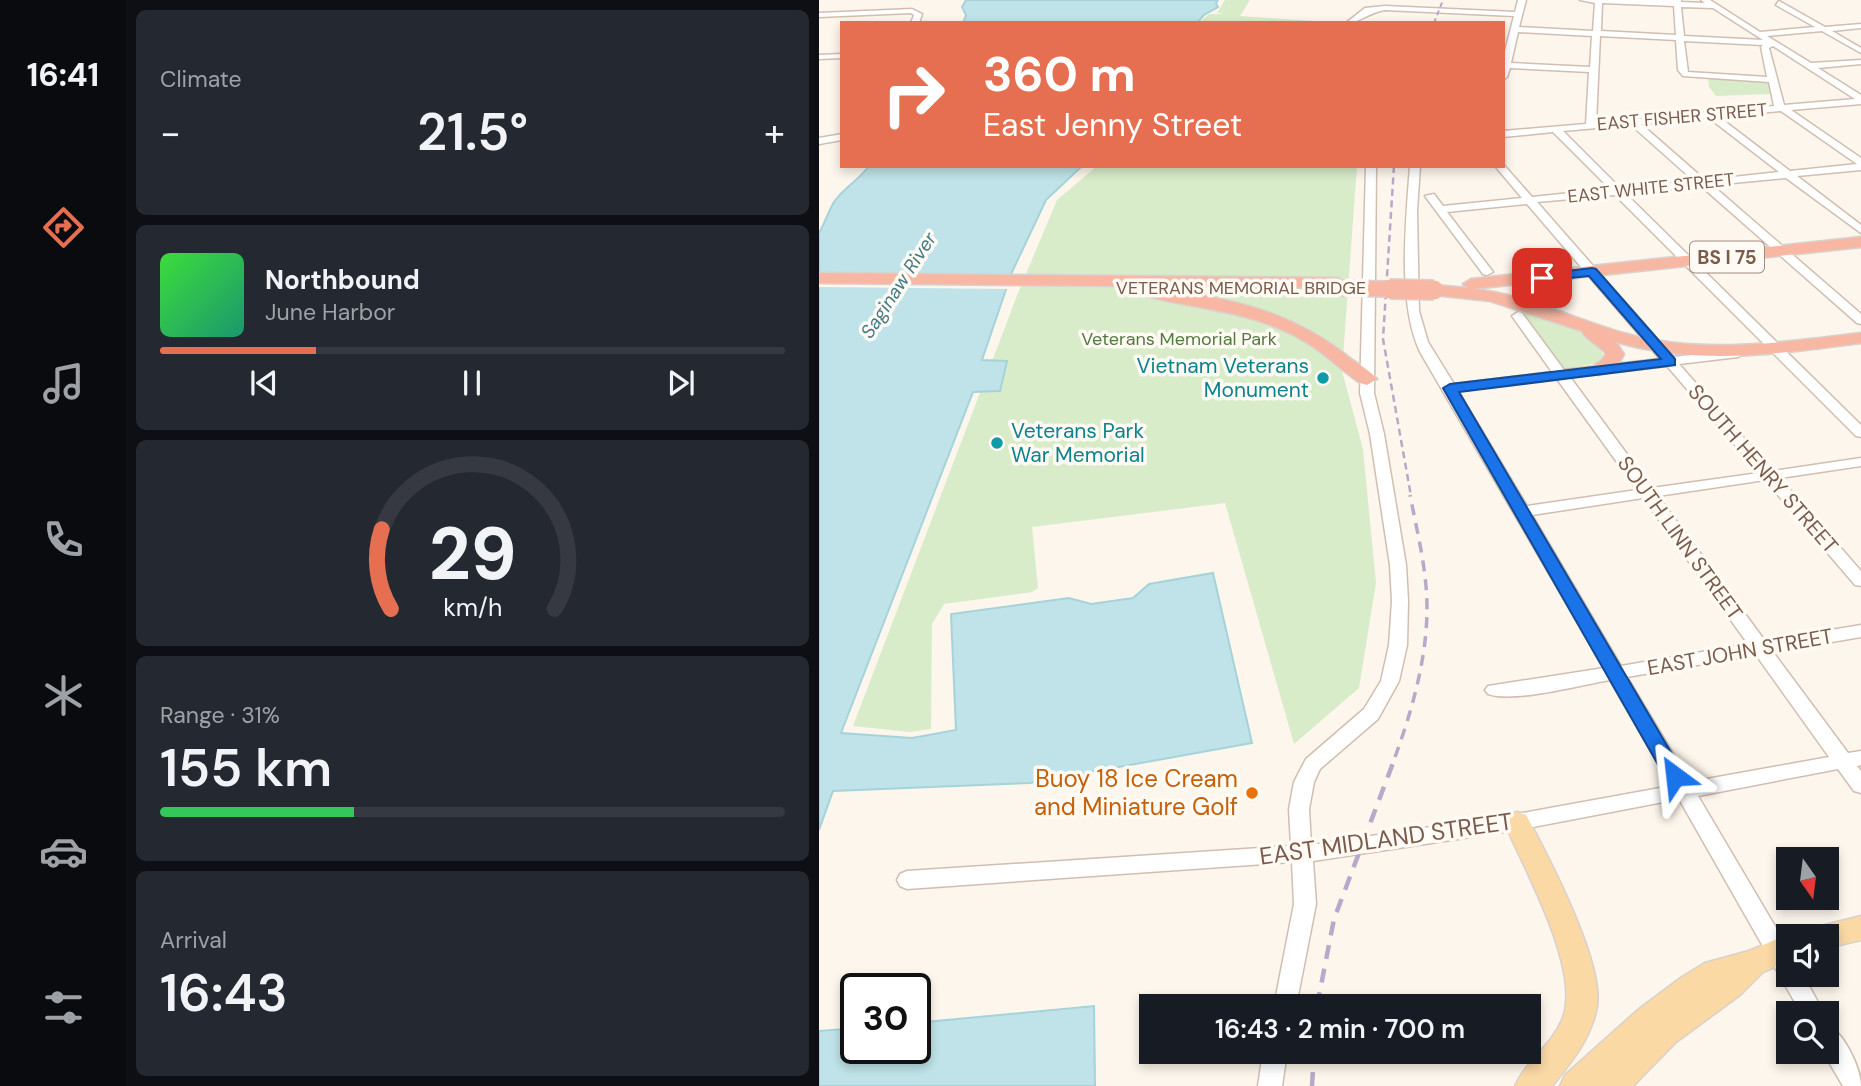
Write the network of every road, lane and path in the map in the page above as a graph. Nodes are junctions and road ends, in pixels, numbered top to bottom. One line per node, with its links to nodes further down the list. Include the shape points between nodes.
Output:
1 (1522, 0): 8 (street)
2 (1584, 0): 3 (street)
3 (1599, 0): 5 (street); 15 (street)
4 (1705, 0): 7 (street)
5 (1677, 2): 7 (street); 17 (street)
6 (1779, 3): 14 (street)
7 (1715, 6): 16 (street)
8 (1519, 14): 11 (street, via 1385,8 1368,10); 13 (street)
9 (819, 15): 10 (street, via 917,12)
10 (915, 21)
11 (1353, 21)
12 (1861, 26): 14 (street)
13 (1515, 29): 15 (street); 23 (street)
14 (1824, 29): 16 (street); 19 (street)
15 (1597, 33): 17 (street); 26 (street)
16 (1760, 34): 18 (street)
17 (1680, 38): 18 (street); 27 (street, via 1686,74)
18 (1773, 43): 24 (street); 27 (street, via 1765,47)
19 (1861, 51)
20 (840, 56): 21 (street)
21 (819, 57)
22 (1861, 62): 24 (street)
23 (1506, 65): 25 (street); 26 (street)
24 (1810, 66): 28 (street)
25 (1505, 69)
26 (1594, 70): 32 (street)
27 (1773, 80): 29 (street)
28 (1861, 100): 29 (street, EAST FISHER STREET)
29 (1783, 108): 30 (street, EAST FISHER STREET); 38 (street)
30 (1711, 115): 31 (street, EAST FISHER STREET); 42 (street)
31 (1633, 122): 32 (street, EAST FISHER STREET); 43 (street)
32 (1593, 125): 33 (street, EAST FISHER STREET)
33 (1555, 129): 34 (street, EAST FISHER STREET); 44 (street)
34 (1505, 134)
35 (840, 137): 36 (street)
36 (822, 141): 37 (street)
37 (840, 144)
38 (1861, 165): 42 (street, EAST WHITE STREET)
39 (1371, 168): 69 (street)
40 (1415, 168): 70 (street, via 1415,326)
41 (1502, 168): 46 (street, SOUTH HENRY STREET)
42 (1789, 175): 43 (street, EAST WHITE STREET); 48 (street)
43 (1704, 183): 44 (street, EAST WHITE STREET); 50 (street)
44 (1618, 192): 46 (street, EAST WHITE STREET); 51 (street)
45 (1430, 196): 47 (street)
46 (1531, 200): 47 (street, EAST WHITE STREET); 53 (street, SOUTH HENRY STREET)
47 (1441, 209): 52 (street)
48 (1861, 230)
49 (1861, 242): 50 (highway, BS I 75)
50 (1783, 251): 51 (highway, BS I 75); 61 (street)
51 (1689, 261): 53 (highway, BS I 75); 64 (street)
52 (1487, 272)
53 (1592, 272): 58 (highway, BS I 75); 63 (street, SOUTH HENRY STREET)
54 (819, 281): 55 (highway, VETERANS MEMORIAL BRIDGE / BS I 75)
55 (1087, 283): 56 (highway, VETERANS MEMORIAL BRIDGE / BS I 75); 57 (highway, VETERANS MEMORIAL BRIDGE / BS I 75)
56 (1338, 285): 57 (highway, VETERANS MEMORIAL BRIDGE / BS I 75); 58 (highway, VETERANS MEMORIAL BRIDGE / BS I 75, bridge)
57 (1111, 287): 69 (highway, via 1254,312 1314,340)
58 (1434, 287): 60 (highway, VETERANS MEMORIAL BRIDGE / BS I 75, via 1492,296)
59 (1518, 316): 68 (street, SOUTH LINN STREET)
60 (1566, 319): 63 (highway, VETERANS MEMORIAL BRIDGE / BS I 75); 67 (highway, via 1612,347 1615,354 1610,364)
61 (1861, 320)
62 (1861, 338): 64 (highway, BS I 75)
63 (1655, 345): 65 (highway, BS I 75); 66 (street, SOUTH HENRY STREET)
64 (1777, 349): 65 (highway, BS I 75); 71 (street)
65 (1744, 352): 66 (street)
66 (1670, 362): 67 (street); 73 (street, SOUTH HENRY STREET)
67 (1598, 369): 68 (street)
68 (1562, 375): 70 (street); 74 (street, SOUTH LINN STREET)
69 (1367, 379): 85 (street, via 1398,565 1398,645 1390,681 1371,714 1313,764 1304,782 1299,809)
70 (1450, 388): 75 (street)
71 (1861, 433)
72 (1861, 462): 73 (street)
73 (1770, 475): 74 (street); 76 (street, SOUTH HENRY STREET)
74 (1648, 493): 75 (street); 78 (street, SOUTH LINN STREET)
75 (1520, 512): 79 (street)
76 (1861, 581)
77 (1861, 631): 78 (street, EAST JOHN STREET)
78 (1760, 648): 79 (street, EAST JOHN STREET); 81 (street, SOUTH LINN STREET)
79 (1614, 673): 80 (street, EAST JOHN STREET); 83 (street)
80 (1494, 690)
81 (1852, 759): 82 (street, SOUTH LINN STREET); 83 (street, EAST MIDLAND STREET)
82 (1861, 786)
83 (1683, 791): 84 (street, EAST MIDLAND STREET); 89 (street)
84 (1517, 822): 85 (street, EAST MIDLAND STREET); 96 (main road, via 1576,957 1583,984 1572,1032)
85 (1301, 854): 86 (street, EAST MIDLAND STREET); 92 (street, via 1305,904)
86 (907, 880)
87 (1861, 928): 88 (main road)
88 (1839, 933)
89 (1776, 954)
90 (1776, 962): 97 (main road, via 1716,972 1693,986)
91 (1776, 963): 98 (main road, via 1729,986 1665,1032)
92 (1287, 994)
93 (1839, 1057): 99 (street)
94 (1273, 1064): 95 (street)
95 (1270, 1086)
96 (1531, 1086)
97 (1576, 1086)
98 (1611, 1086)
99 (1856, 1086)

